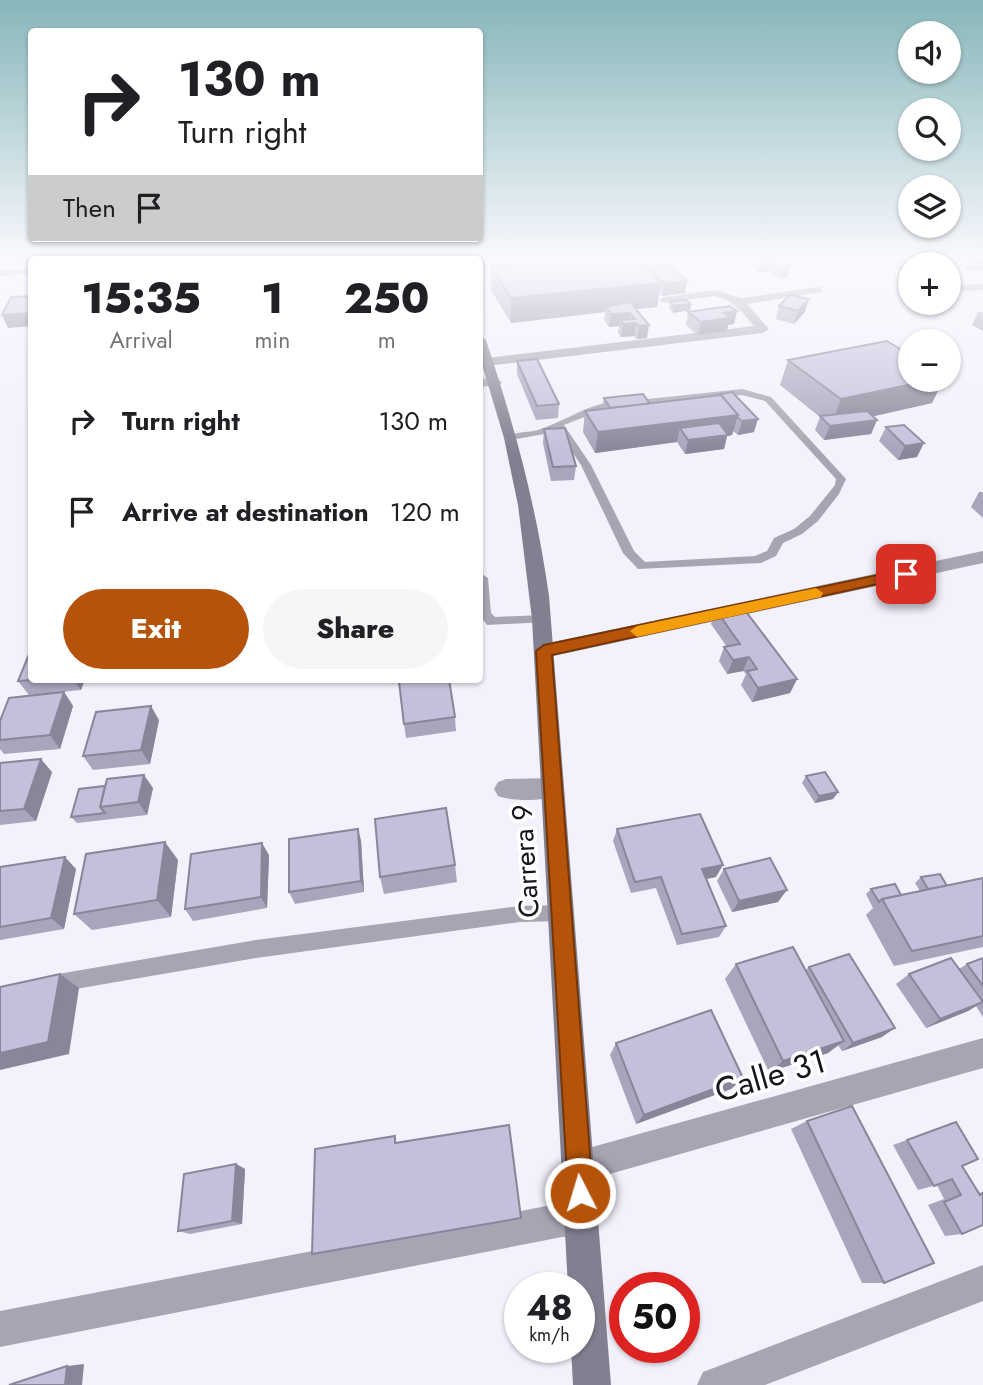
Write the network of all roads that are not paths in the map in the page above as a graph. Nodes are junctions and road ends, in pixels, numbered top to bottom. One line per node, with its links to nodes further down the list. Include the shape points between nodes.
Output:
1 (759, 325): 2 (street, via 763,329)
2 (485, 367): 4 (main road, Carrera 9)
3 (559, 425): 3 (lane, via 586,465 629,554 642,566 757,560 772,553 778,541 819,517 840,485 841,479 768,399 753,394 601,407); 4 (lane)
4 (511, 437): 7 (main road, Carrera 9)
5 (983, 558): 8 (street)
6 (483, 590): 7 (lane, via 485,614 492,621)
7 (542, 620): 8 (main road, Carrera 9)
8 (544, 651): 9 (main road, Carrera 9)
9 (552, 788): 10 (street); 11 (main road, Carrera 9)
10 (506, 789)
11 (560, 913): 12 (lane, via 520,914 256,949); 14 (main road, Carrera 9)
12 (40, 986)
13 (983, 1053): 14 (street, Calle 31)
14 (578, 1167): 15 (main road, Carrera 9)
15 (583, 1219): 17 (street); 18 (main road, Carrera 9)
16 (983, 1283): 19 (street)
17 (0, 1329)
18 (592, 1385)
19 (716, 1385)

